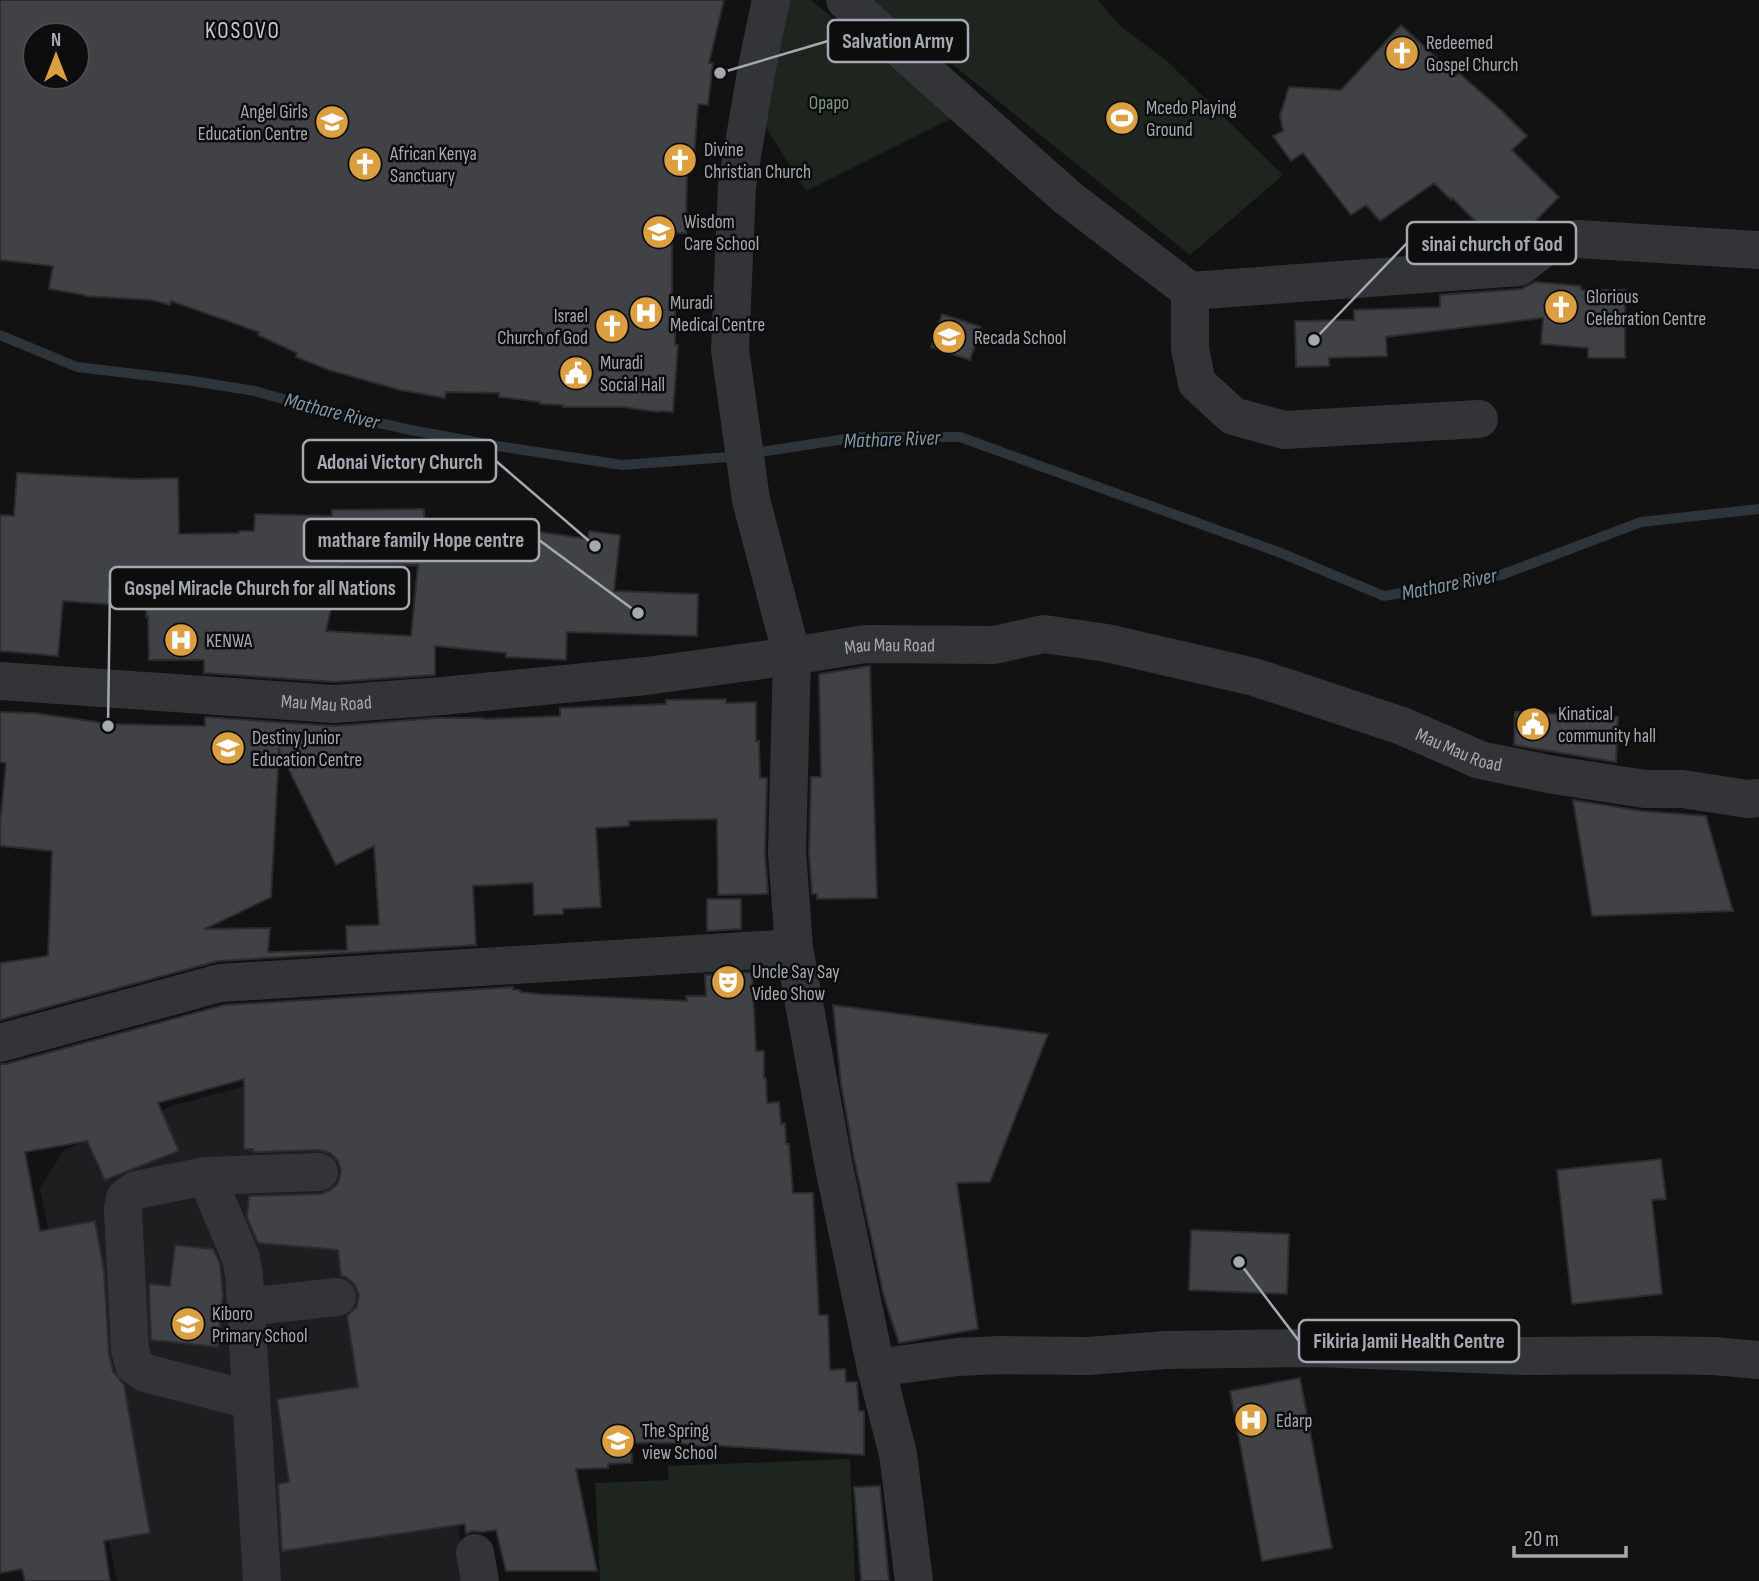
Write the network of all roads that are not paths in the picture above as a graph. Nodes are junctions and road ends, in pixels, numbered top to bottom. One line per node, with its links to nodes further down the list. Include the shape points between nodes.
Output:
1 (771, 0): 6 (street, via 737,186 730,350 751,500)
2 (845, 0): 4 (street, via 1068,198)
3 (1759, 250): 4 (street, via 1577,239 1550,243 1519,267)
4 (1190, 291): 5 (street, via 1190,349 1197,383 1233,416 1284,430)
5 (1479, 419)
6 (792, 656): 7 (street, Mau Mau Road, via 646,676 334,704); 8 (street, Mau Mau Road, via 865,644 994,645 1044,634 1107,643 1254,677 1402,726 1480,760 1645,789); 9 (street, via 787,852)
7 (0, 681)
8 (1759, 798)
9 (794, 948): 10 (street, via 220,983); 16 (street)
10 (0, 1043)
11 (319, 1172): 12 (street)
12 (206, 1176): 14 (street, via 241,1258); 17 (street, via 136,1190 125,1198 130,1350 134,1365 145,1373)
13 (337, 1297): 14 (street)
14 (247, 1307): 17 (street)
15 (1759, 1360): 16 (street, via 1317,1348 978,1356)
16 (876, 1368): 19 (street, via 898,1454)
17 (251, 1400): 18 (street)
18 (262, 1581)
19 (914, 1581)

